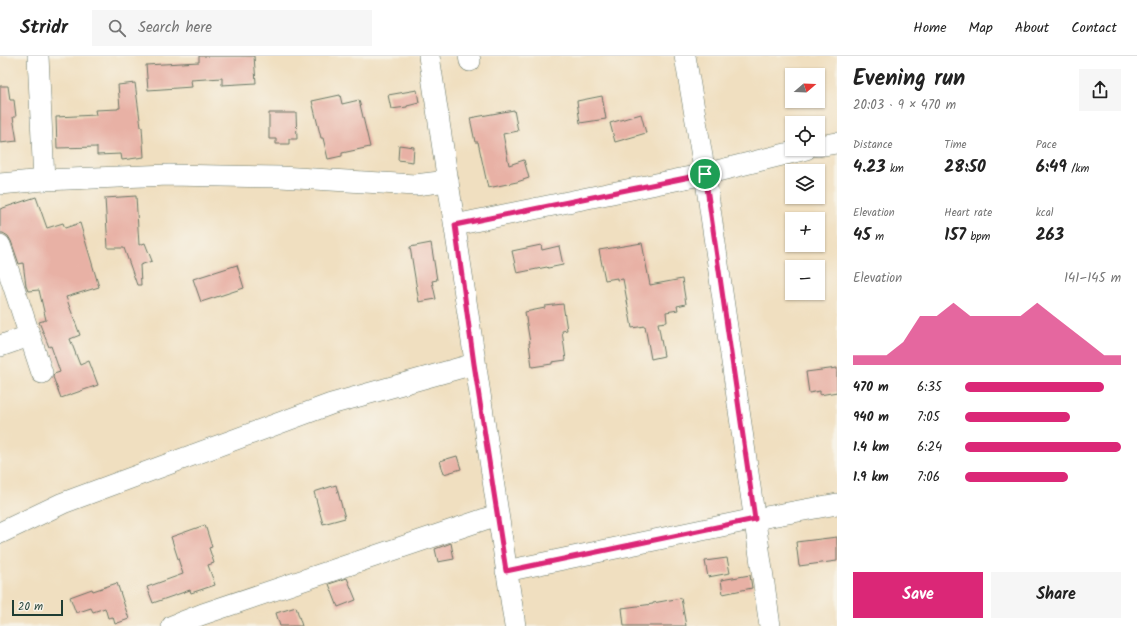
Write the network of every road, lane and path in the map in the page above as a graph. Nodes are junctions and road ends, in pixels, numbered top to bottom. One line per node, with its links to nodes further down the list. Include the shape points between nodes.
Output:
1 (38, 56): 8 (street)
2 (429, 56): 9 (street)
3 (685, 56): 7 (street)
4 (837, 143): 5 (street)
5 (825, 145)
6 (785, 154): 7 (street)
7 (705, 174): 11 (street); 19 (street)
8 (44, 180): 9 (street, via 169,175 280,177 415,185); 10 (street)
9 (448, 182): 11 (street)
10 (0, 184)
11 (455, 225): 15 (street)
12 (0, 246): 13 (street)
13 (29, 336): 14 (street); 16 (street)
14 (0, 346)
15 (474, 364): 18 (street); 20 (street, via 331,404 63,503)
16 (42, 374)
17 (837, 504): 19 (street)
18 (497, 515): 21 (street); 22 (street)
19 (755, 519): 21 (street); 24 (street)
20 (0, 533)
21 (506, 571): 23 (street)
22 (172, 626)
23 (514, 626)
24 (770, 626)

